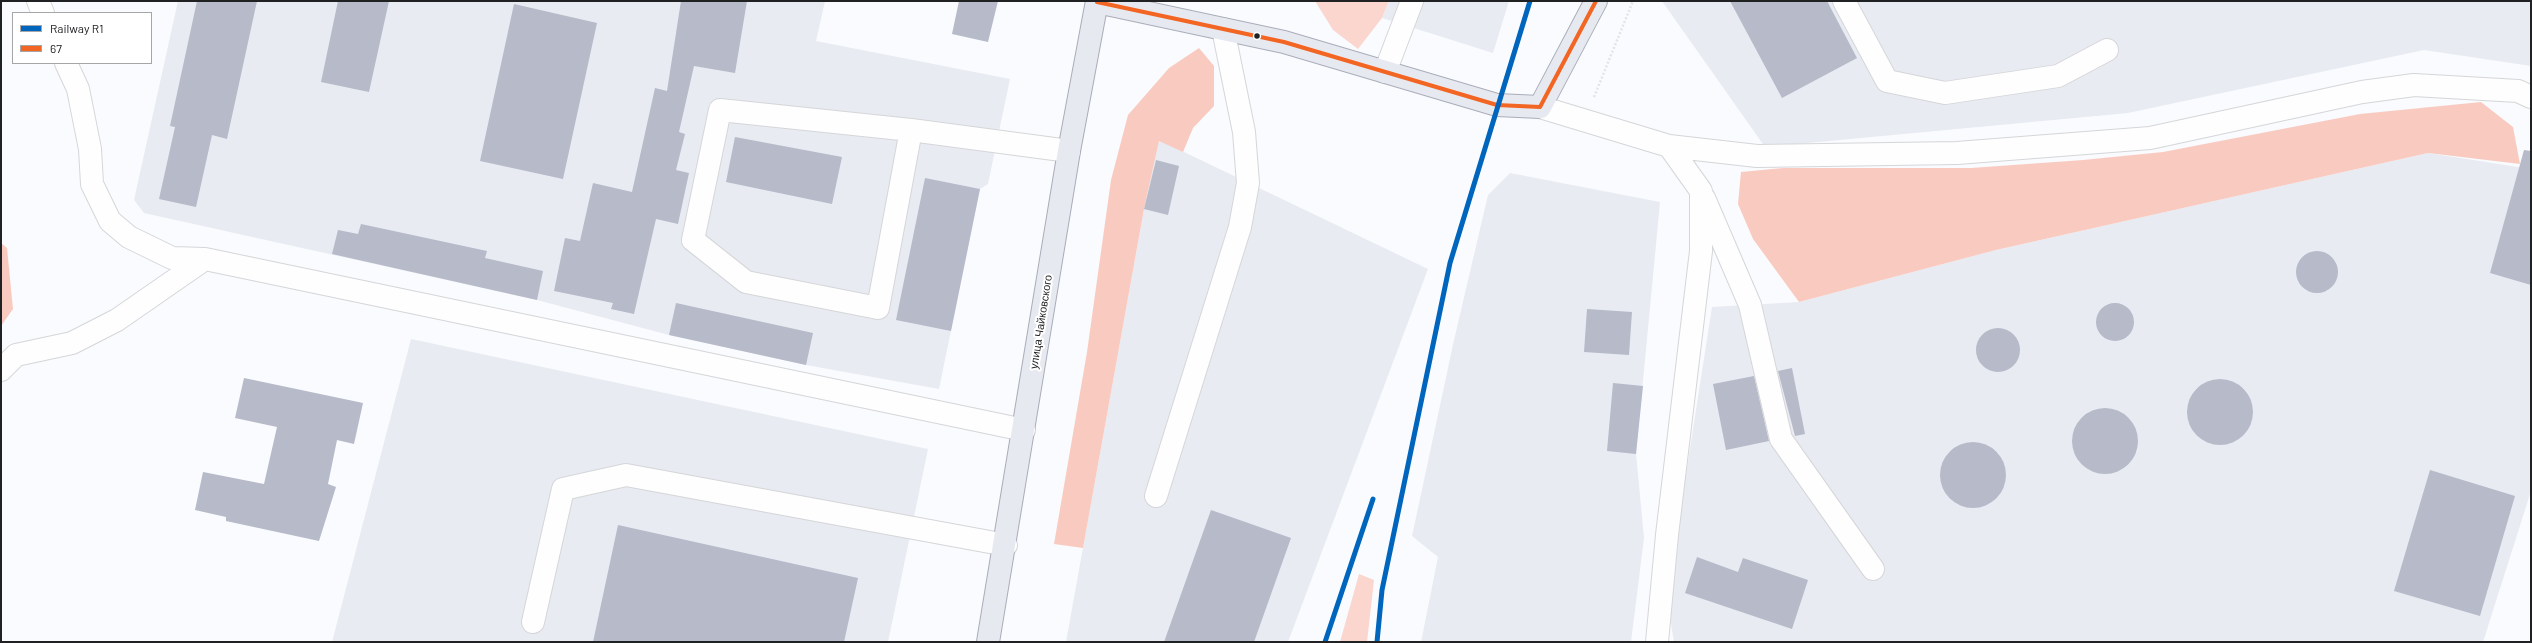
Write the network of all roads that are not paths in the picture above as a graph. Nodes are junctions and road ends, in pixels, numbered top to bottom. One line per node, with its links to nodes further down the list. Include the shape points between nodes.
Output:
1 (38, 1): 6 (street)
2 (1097, 1): 7 (main road); 15 (main road, улица Чайковского)
3 (1412, 1): 10 (street)
4 (1596, 1): 12 (main road)
5 (1844, 1): 8 (street, via 1887,82 1945,93 2058,76)
6 (44, 12)
7 (1223, 29): 10 (main road, via 1284,42); 20 (street, via 1244,132 1248,183 1240,226)
8 (2107, 50)
9 (66, 64): 17 (street, via 78,89 90,149 92,184 110,221 129,237 172,258)
10 (1385, 72): 12 (main road, via 1497,105)
11 (2531, 97): 14 (street, via 2518,91 2414,85 2362,92 2150,138 1957,153 1757,156)
12 (1540, 107): 14 (street)
13 (911, 130): 13 (street, via 878,308 746,282 693,240 720,110); 15 (street)
14 (1668, 146): 16 (street)
15 (1069, 151): 19 (main road, улица Чайковского)
16 (1701, 191): 22 (street, via 1750,305 1781,439); 25 (street, via 1701,252 1667,535)
17 (205, 259): 18 (street, via 117,320 72,342 16,355); 19 (street)
18 (1, 370)
19 (1024, 430): 21 (main road, улица Чайковского)
20 (1156, 496)
21 (1006, 545): 23 (street, via 626,475 563,489); 24 (main road, улица Чайковского)
22 (1873, 569)
23 (533, 622)
24 (988, 642)
25 (1657, 642)

